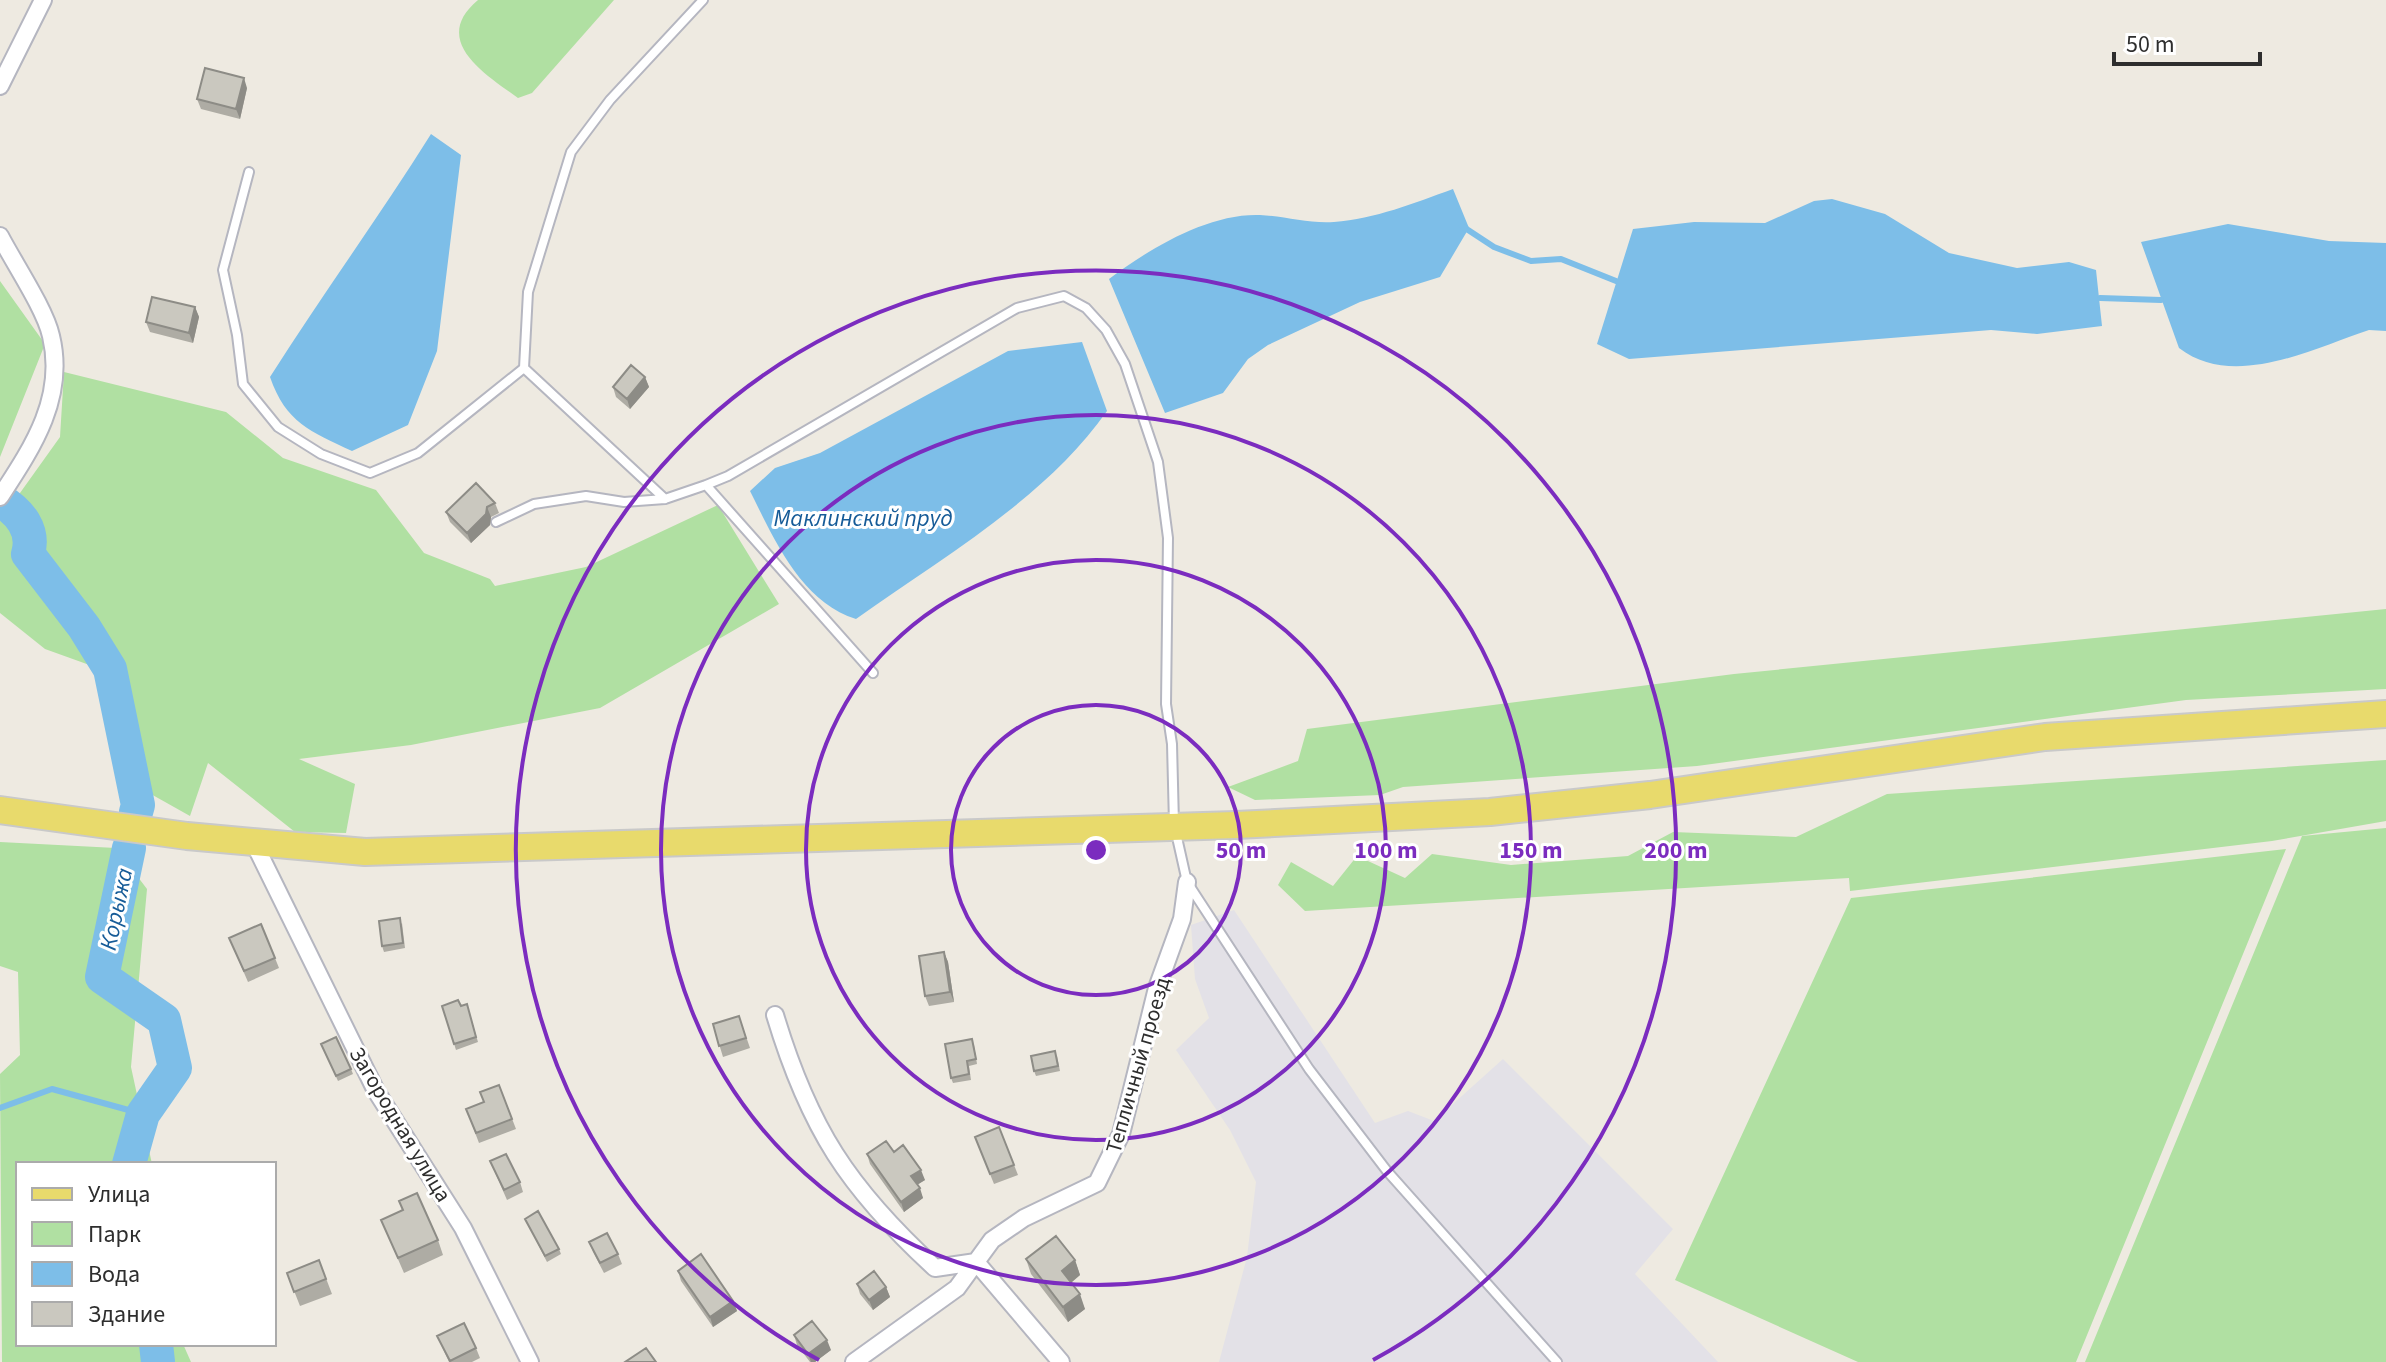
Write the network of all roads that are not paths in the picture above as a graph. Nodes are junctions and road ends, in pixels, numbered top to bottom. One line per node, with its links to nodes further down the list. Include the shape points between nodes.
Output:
1 (43, 0): 3 (street)
2 (703, 0): 6 (lane, via 610,100 571,152 528,292)
3 (0, 86)
4 (249, 172): 6 (lane, via 223,270 243,384 278,427 321,454 370,473 418,453)
5 (0, 236): 8 (street, via 51,335 55,389 34,445)
6 (524, 368): 9 (lane)
7 (706, 485): 9 (lane); 11 (lane); 14 (lane, via 1017,308 1064,296 1086,308 1125,364 1158,462 1168,538 1166,704)
8 (0, 497)
9 (665, 499): 10 (lane, via 624,502 586,496 534,504)
10 (496, 522)
11 (873, 673)
12 (2386, 714): 14 (main road, via 2045,737 1650,795 1490,812)
13 (0, 810): 15 (main road)
14 (1174, 824): 15 (main road, via 365,852); 16 (lane)
15 (253, 841): 19 (street, Загородная улица, via 376,1091 463,1228)
16 (1187, 882): 18 (street, Тепличный проезд, via 1182,919 1157,988 1121,1134 1108,1165 1097,1183 1024,1218 992,1240); 22 (lane, via 1309,1069 1387,1171)
17 (775, 1015): 18 (street, via 794,1078 835,1160 935,1268)
18 (976, 1262): 20 (street, Тепличный проезд, via 957,1288); 21 (street)
19 (530, 1362)
20 (854, 1362)
21 (1061, 1362)
22 (1557, 1362)

